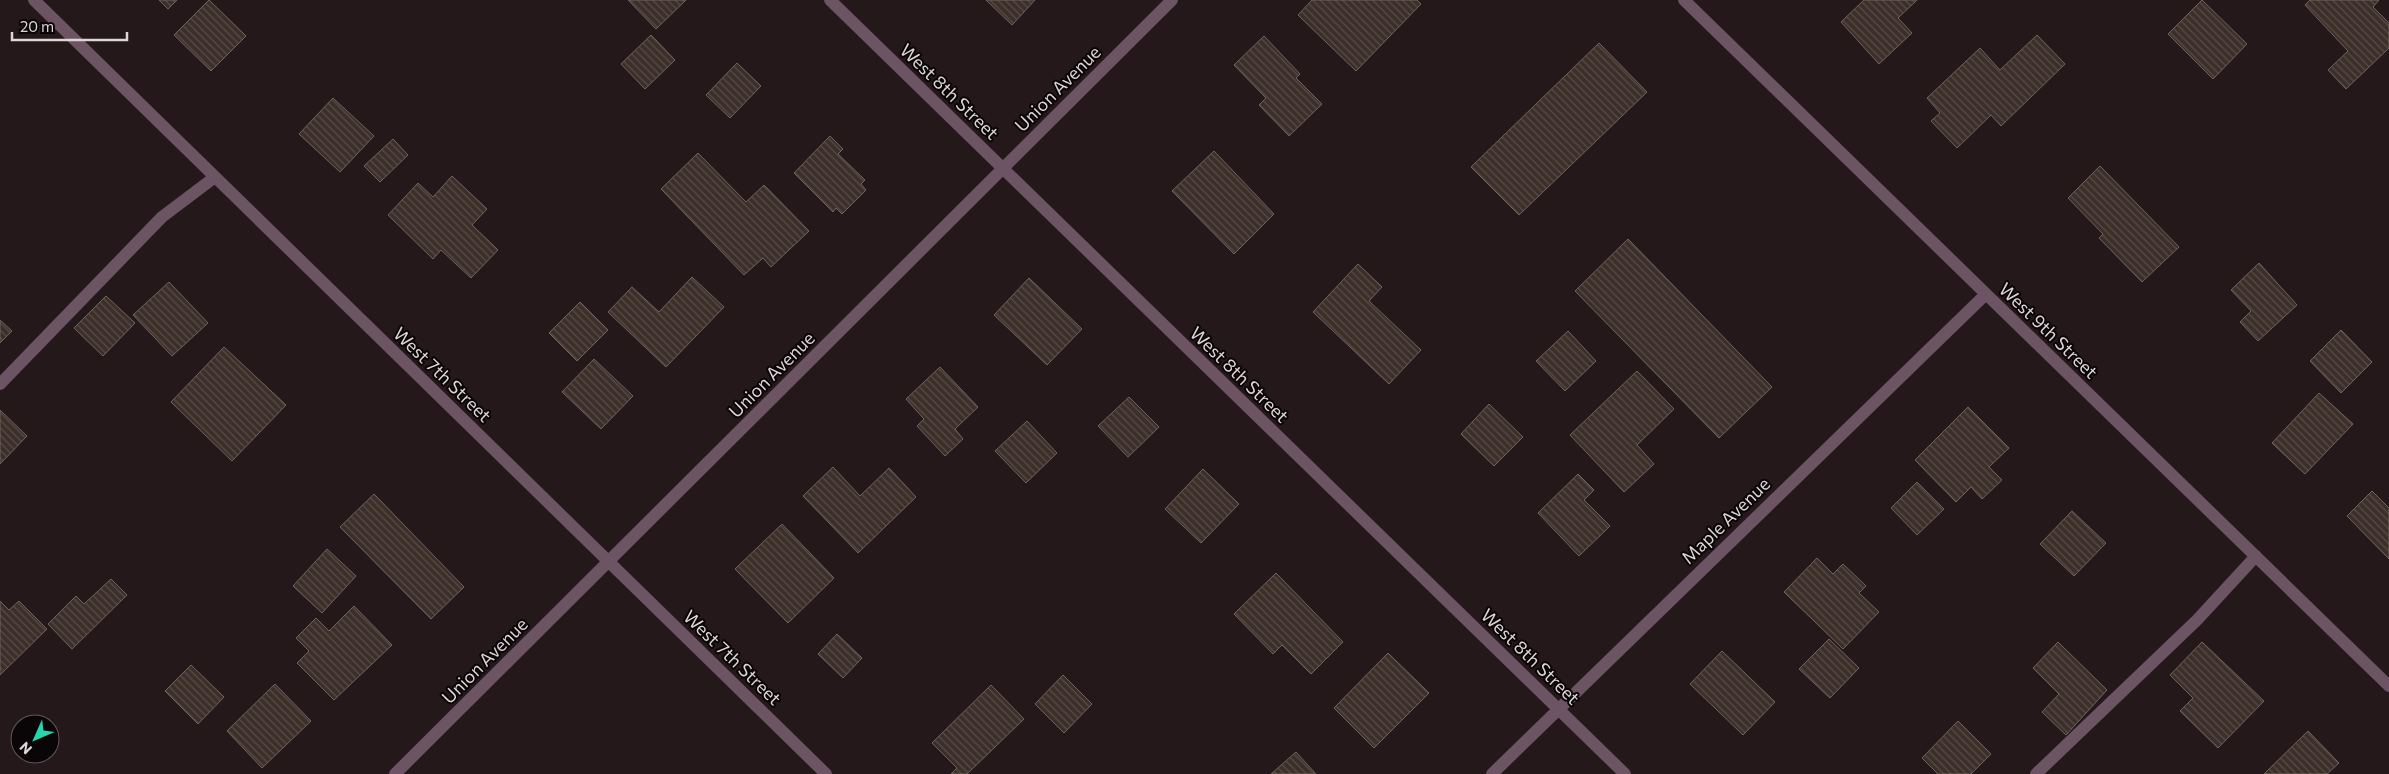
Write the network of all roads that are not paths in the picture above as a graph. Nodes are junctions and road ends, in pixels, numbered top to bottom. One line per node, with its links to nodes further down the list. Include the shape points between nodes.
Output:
1 (34, 0): 6 (street, West 7th Street)
2 (830, 0): 5 (street, West 8th Street)
3 (1172, 0): 5 (street, Union Avenue)
4 (1684, 0): 7 (street, West 9th Street)
5 (1002, 169): 10 (street, Union Avenue); 12 (street, West 8th Street)
6 (215, 177): 8 (street, via 162,217); 10 (street, West 7th Street)
7 (1986, 294): 9 (street, West 9th Street); 12 (street, Maple Avenue)
8 (0, 384)
9 (2256, 556): 11 (street, West 9th Street); 17 (street, via 2197,620)
10 (609, 563): 13 (street, Union Avenue); 14 (street, West 7th Street)
11 (2389, 686)
12 (1558, 709): 15 (street, Maple Avenue); 16 (street, West 8th Street)
13 (395, 774)
14 (826, 774)
15 (1492, 774)
16 (1625, 774)
17 (2036, 774)

